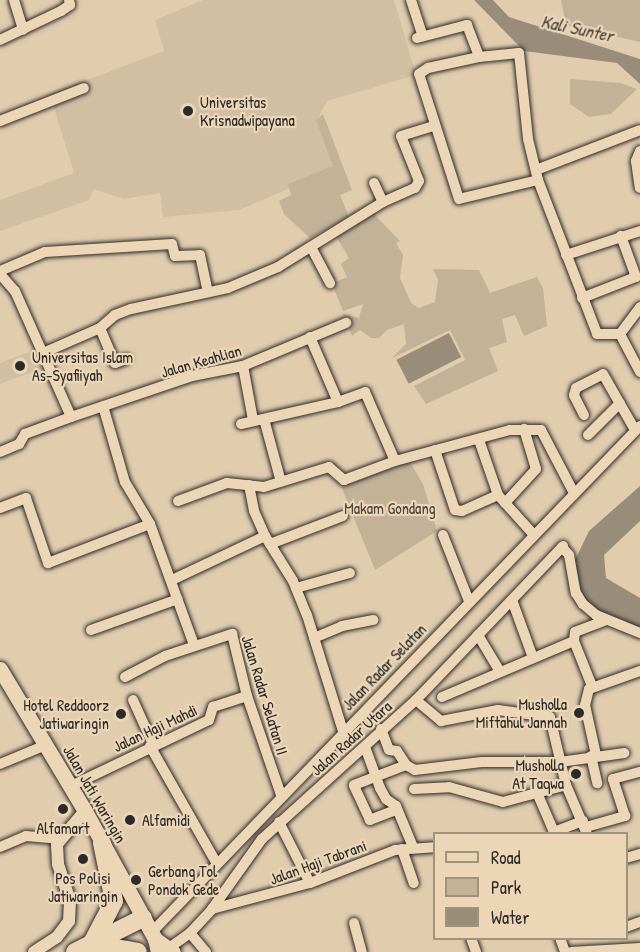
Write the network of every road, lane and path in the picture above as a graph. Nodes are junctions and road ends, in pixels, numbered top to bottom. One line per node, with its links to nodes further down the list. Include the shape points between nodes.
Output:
1 (14, 0): 4 (street)
2 (69, 0): 4 (street, via 68,7)
3 (411, 0): 6 (street, via 420,37 467,26)
4 (23, 30): 5 (street)
5 (0, 40)
6 (479, 57): 9 (street, via 428,68 419,74); 12 (street, via 517,52 520,56 528,139)
7 (84, 88): 8 (street)
8 (0, 121)
9 (434, 126): 12 (street, via 459,199); 15 (street, via 401,136 419,185)
10 (640, 130): 12 (street)
11 (640, 151): 14 (street, via 636,160)
12 (537, 175): 19 (street)
13 (374, 183): 15 (street)
14 (640, 188)
15 (384, 202): 18 (street)
16 (640, 231): 17 (street)
17 (621, 236): 19 (street); 21 (street)
18 (311, 247): 22 (street); 23 (street, via 278,267)
19 (566, 255): 24 (street)
20 (1, 275): 23 (street, via 45,252 172,244 176,256 200,255); 30 (street, via 15,291)
21 (638, 276): 24 (street)
22 (330, 283)
23 (208, 292): 27 (street, via 131,309 115,315)
24 (582, 298): 28 (street, via 598,335)
25 (640, 307): 28 (street)
26 (346, 323): 29 (street, Jalan Keahlian)
27 (100, 328): 30 (street); 31 (street, via 115,363)
28 (620, 334): 33 (street)
29 (310, 337): 32 (street, Jalan Keahlian); 34 (street)
30 (43, 353): 38 (street)
31 (126, 359)
32 (243, 366): 36 (street, Jalan Keahlian, via 192,376); 39 (street)
33 (640, 372)
34 (338, 402): 39 (street); 47 (street, via 365,392)
35 (620, 403): 37 (street, via 606,376 599,374 574,392); 41 (street); 43 (street)
36 (103, 406): 38 (street, Jalan Keahlian); 55 (street, via 125,482)
37 (584, 416)
38 (71, 417): 46 (street, Jalan Keahlian, via 25,434 19,444)
39 (258, 420): 40 (street); 48 (street)
40 (241, 424)
41 (638, 428): 50 (street, Jalan Radar Selatan)
42 (524, 429): 44 (street); 50 (street, via 543,432); 51 (street, via 536,469)
43 (588, 435)
44 (479, 440): 45 (street); 51 (street)
45 (435, 450): 47 (street); 51 (street, via 455,510)
46 (0, 452)
47 (395, 461): 48 (street, via 344,480 329,467)
48 (281, 482): 49 (street, via 264,487)
49 (249, 485): 52 (street, via 227,483); 58 (street, via 254,511)
50 (574, 493): 57 (street, Jalan Radar Selatan)
51 (501, 499): 57 (street)
52 (178, 501)
53 (0, 508): 55 (street, via 26,498 48,563)
54 (343, 516): 58 (street)
55 (150, 524): 60 (street)
56 (443, 535): 64 (street)
57 (534, 535): 64 (street, Jalan Radar Selatan)
58 (267, 540): 60 (street); 61 (street)
59 (350, 573): 61 (street)
60 (172, 580): 62 (street)
61 (296, 588): 70 (street)
62 (178, 599): 67 (street); 72 (street)
63 (512, 600): 66 (street, Jalan Radar Utara, via 563,547 569,555 579,598); 69 (street, Jalan Radar Utara); 73 (street)
64 (469, 601): 84 (street, Jalan Radar Selatan)
65 (373, 620): 70 (street, via 342,626)
66 (607, 620): 68 (street); 71 (street, via 575,632)
67 (91, 630)
68 (640, 633)
69 (478, 635): 75 (street); 82 (street, Jalan Radar Utara)
70 (314, 638): 84 (street)
71 (574, 641): 73 (street); 78 (street)
72 (194, 645): 77 (street); 79 (street, Jalan Radar Selatan II, via 232,634)
73 (532, 655): 75 (street)
74 (0, 669): 85 (main road, Jalan Jati Waringin)
75 (499, 670): 80 (street)
76 (640, 671): 78 (street)
77 (125, 677)
78 (592, 686): 90 (street, via 585,705)
79 (247, 696): 86 (street, Jalan Haji Mahdi, via 213,707 209,720); 101 (street, Jalan Radar Selatan II)
80 (442, 697)
81 (133, 700): 86 (street)
82 (416, 700): 83 (street, Jalan Radar Utara); 92 (street, via 441,721 498,710 549,716)
83 (381, 729): 87 (street, Jalan Radar Utara); 88 (street)
84 (343, 731): 101 (street, Jalan Radar Selatan)
85 (46, 745): 93 (street); 99 (main road, Jalan Jati Waringin)
86 (151, 745): 99 (street, Jalan Haji Mahdi); 112 (street)
87 (365, 747): 91 (street); 105 (street, Jalan Radar Utara)
88 (389, 750): 91 (street); 94 (street, via 397,751)
89 (624, 753): 90 (street)
90 (594, 756): 92 (street); 97 (street)
91 (370, 761): 96 (street)
92 (560, 762): 94 (street, via 482,762 415,770); 98 (street)
93 (0, 764)
94 (406, 765): 96 (street)
95 (640, 772): 106 (street, via 613,779 625,816)
96 (376, 777): 103 (street, via 386,799); 103 (street, via 354,785 369,819 393,811)
97 (597, 783)
98 (566, 785): 102 (street); 106 (street)
99 (71, 786): 104 (main road, Jalan Jati Waringin)
100 (414, 789): 102 (street, via 449,787 503,802)
101 (281, 795): 112 (street, Jalan Radar Selatan)
102 (538, 795): 106 (street, via 554,832)
103 (396, 806): 111 (street)
104 (85, 811): 107 (street); 108 (main road, Jalan Jati Waringin)
105 (279, 822): 113 (street); 115 (street, Jalan Radar Utara, via 253,849 242,872)
106 (585, 827)
107 (59, 839): 109 (street, via 26,836); 123 (street, via 56,857 71,911 57,937)
108 (102, 843): 118 (main road, Jalan Jati Waringin); 120 (highway, via 114,901)
109 (0, 847)
110 (433, 847): 111 (street, Jalan Haji Tabrani)
111 (408, 848): 113 (street, Jalan Haji Tabrani); 114 (street)
112 (216, 862): 118 (street, Jalan Radar Selatan)
113 (310, 883): 115 (street, Jalan Haji Tabrani)
114 (414, 883)
115 (212, 909): 117 (street, Jalan Radar Utara)
116 (354, 923): 127 (street)
117 (190, 933): 118 (street, Jalan Radar Utara); 126 (street)
118 (159, 942): 120 (highway)
119 (615, 944): 121 (street); 122 (street)
120 (95, 947): 124 (highway); 125 (highway)
121 (640, 948)
122 (578, 951)
123 (34, 952)
124 (75, 952)
125 (138, 952)
126 (206, 952)
127 (362, 952)

